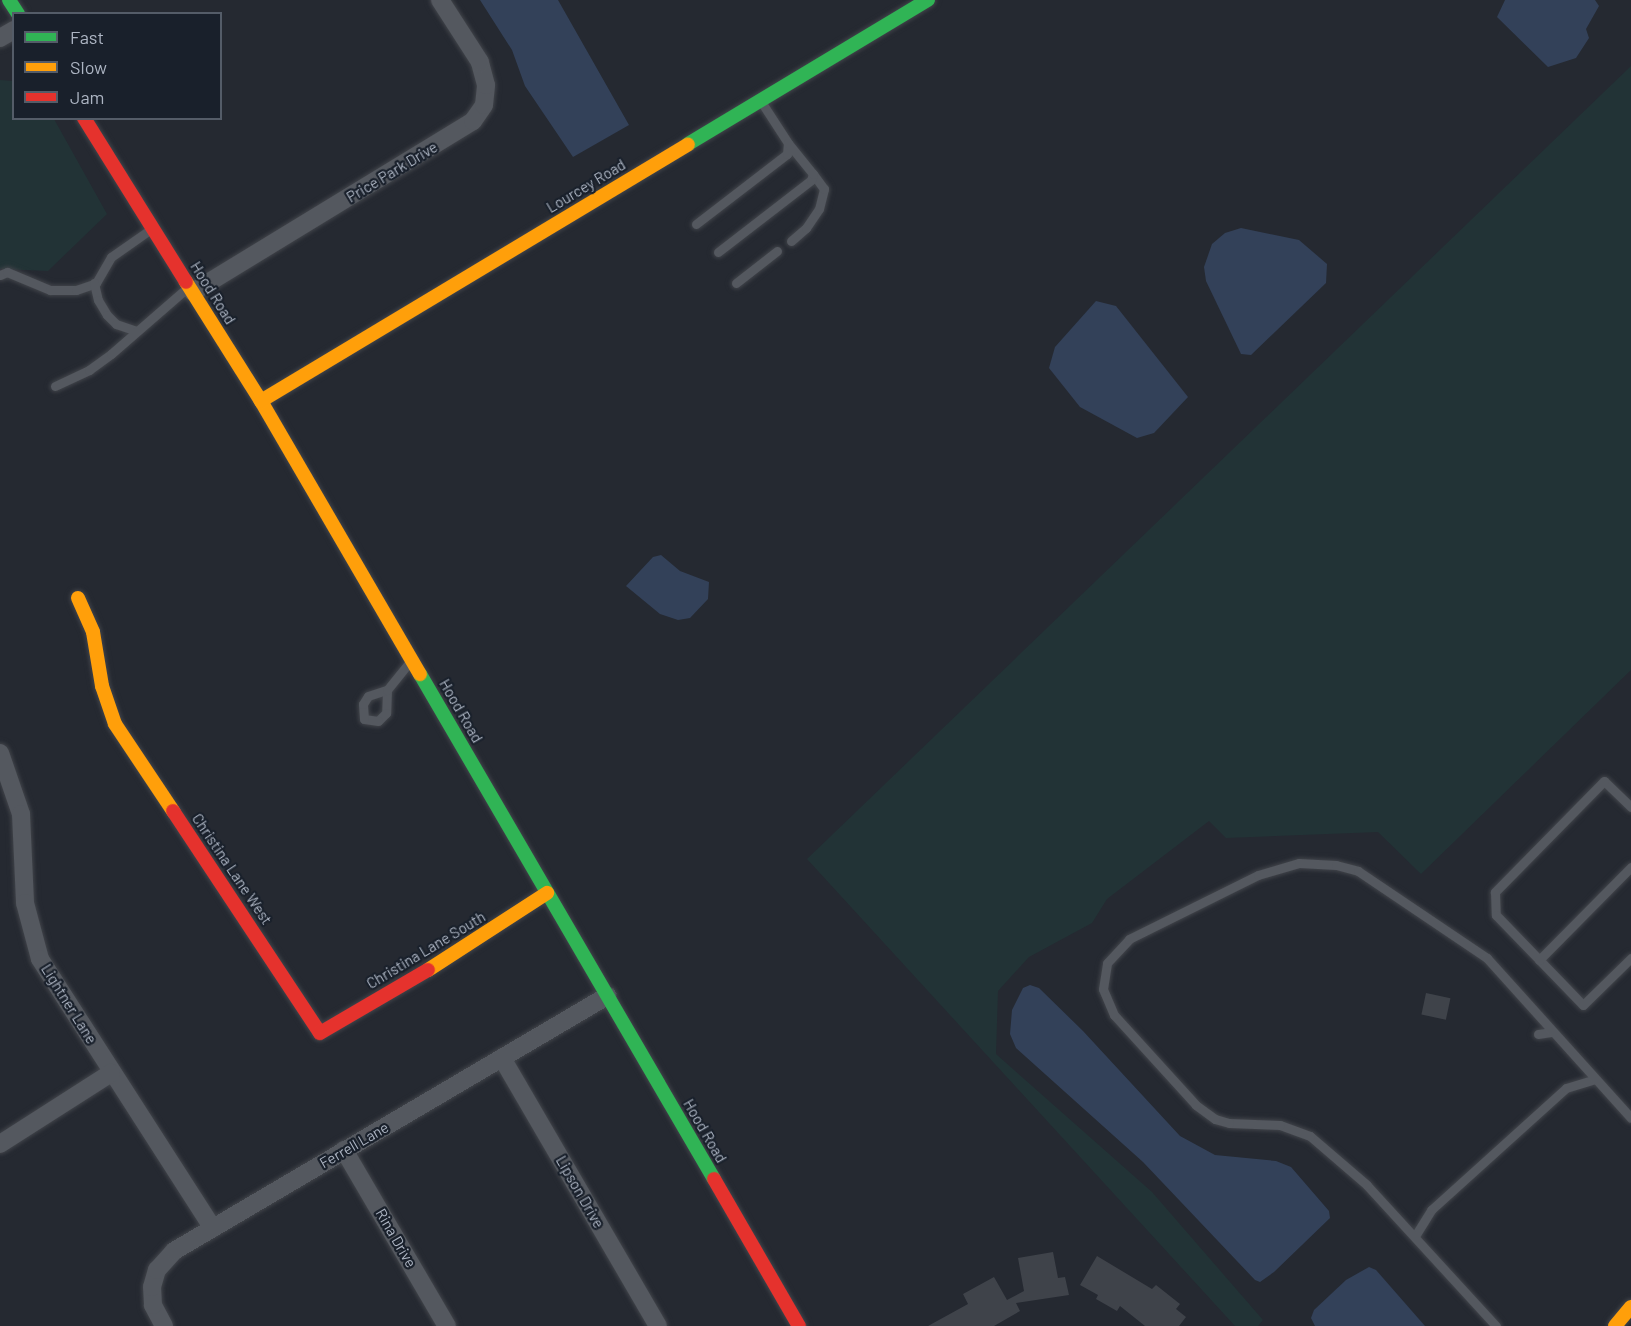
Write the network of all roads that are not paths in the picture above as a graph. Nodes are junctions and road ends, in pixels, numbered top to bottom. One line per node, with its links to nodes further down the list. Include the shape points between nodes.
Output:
1 (440, 0): 15 (street, Price Park Drive, via 480,62 486,85 484,105 473,121)
2 (928, 0): 3 (street, Lourcey Road)
3 (760, 101): 5 (lane); 18 (street, Lourcey Road)
4 (85, 120): 8 (street, Hood Road)
5 (788, 143): 6 (lane); 7 (lane, via 787,154)
6 (813, 174): 9 (lane, via 824,189 819,209); 11 (lane, via 811,180)
7 (696, 224)
8 (153, 227): 13 (lane, via 111,257); 15 (street, Hood Road)
9 (791, 241)
10 (777, 251): 14 (lane)
11 (718, 252)
12 (0, 275): 13 (lane, via 7,272 50,290 76,290)
13 (94, 283): 16 (lane, via 107,315 116,324)
14 (736, 283)
15 (191, 289): 16 (lane); 18 (street, Hood Road)
16 (136, 331): 17 (lane, via 88,370)
17 (55, 386)
18 (261, 401): 20 (street, Hood Road)
19 (78, 598): 30 (street, Christina Lane West, via 93,632 102,686 115,724)
20 (412, 660): 21 (lane); 25 (street, Hood Road)
21 (387, 690)
22 (0, 753): 33 (street, Lightner Lane, via 21,814 24,896 33,938 50,978)
23 (1631, 807): 27 (lane, via 1604,781 1495,892 1496,915)
24 (1631, 867): 27 (lane)
25 (547, 893): 28 (street, Hood Road); 30 (street, Christina Lane South, via 479,940)
26 (1631, 958): 27 (lane, via 1583,1005)
27 (1539, 960)
28 (607, 996): 32 (street, Ferrell Lane); 44 (street, Hood Road)
29 (1553, 1032): 31 (lane); 34 (lane); 39 (lane, via 1487,958 1358,871 1336,865 1299,863 1258,875 1129,939 1112,956 1104,975 1107,1003 1205,1113 1229,1123 1295,1128 1310,1136 1367,1185)
30 (320, 1033)
31 (1538, 1034)
32 (502, 1058): 37 (street, Ferrell Lane); 43 (street, Lipson Drive)
33 (111, 1073): 36 (street); 38 (street, Lightner Lane)
34 (1595, 1079): 35 (lane); 39 (lane, via 1566,1088 1431,1210)
35 (1631, 1118)
36 (0, 1144)
37 (344, 1150): 38 (street, Ferrell Lane); 42 (street, Rina Drive)
38 (213, 1228): 41 (street, Ferrell Lane, via 174,1251 157,1270 152,1287 153,1305)
39 (1415, 1236): 45 (lane)
40 (1631, 1307): 46 (street)
41 (164, 1326)
42 (447, 1326)
43 (658, 1326)
44 (799, 1326)
45 (1497, 1326)
46 (1615, 1326)

